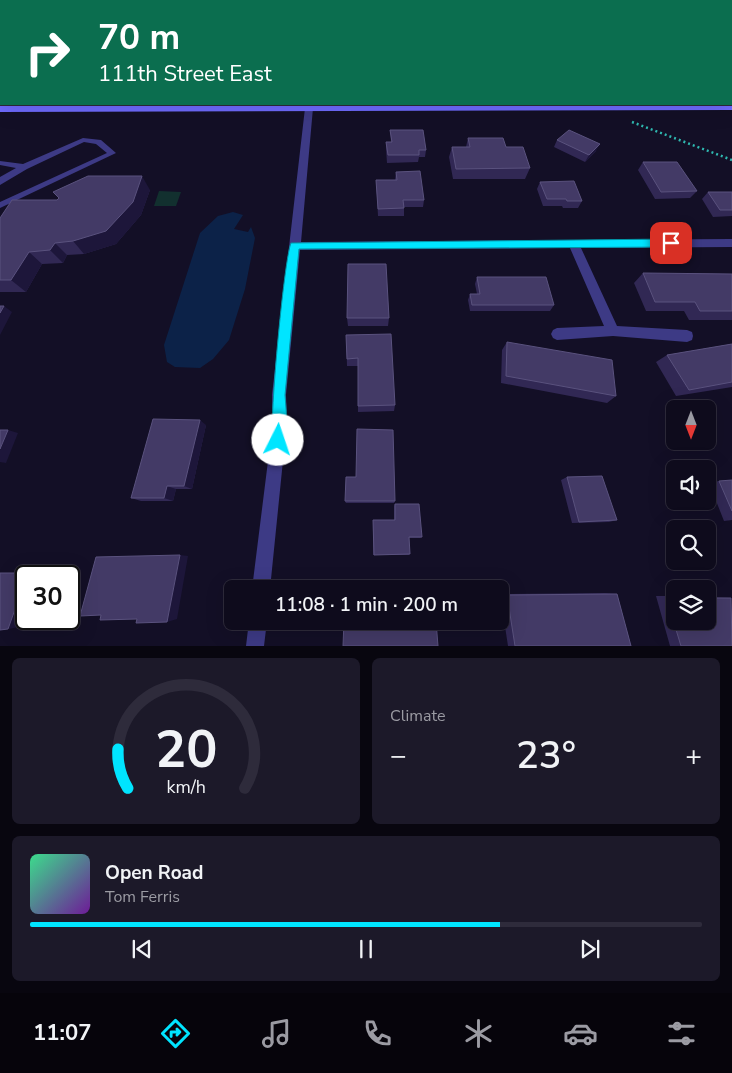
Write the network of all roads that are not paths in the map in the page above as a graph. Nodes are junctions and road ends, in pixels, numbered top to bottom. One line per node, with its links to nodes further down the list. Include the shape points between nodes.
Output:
1 (584, 105): 4 (street)
2 (732, 107): 4 (main road)
3 (309, 108): 4 (main road); 5 (main road); 13 (street)
4 (592, 108)
5 (0, 109)
6 (0, 163): 7 (lane)
7 (24, 167): 8 (lane); 10 (lane, via 83,140 98,142 112,153)
8 (0, 182)
9 (0, 199): 10 (lane)
10 (0, 205)
11 (730, 243): 12 (street)
12 (574, 244): 13 (street); 14 (street)
13 (294, 246): 17 (street)
14 (613, 331): 15 (street); 16 (street)
15 (557, 334)
16 (687, 336)
17 (263, 580)
18 (257, 630): 19 (street)
19 (255, 646)

